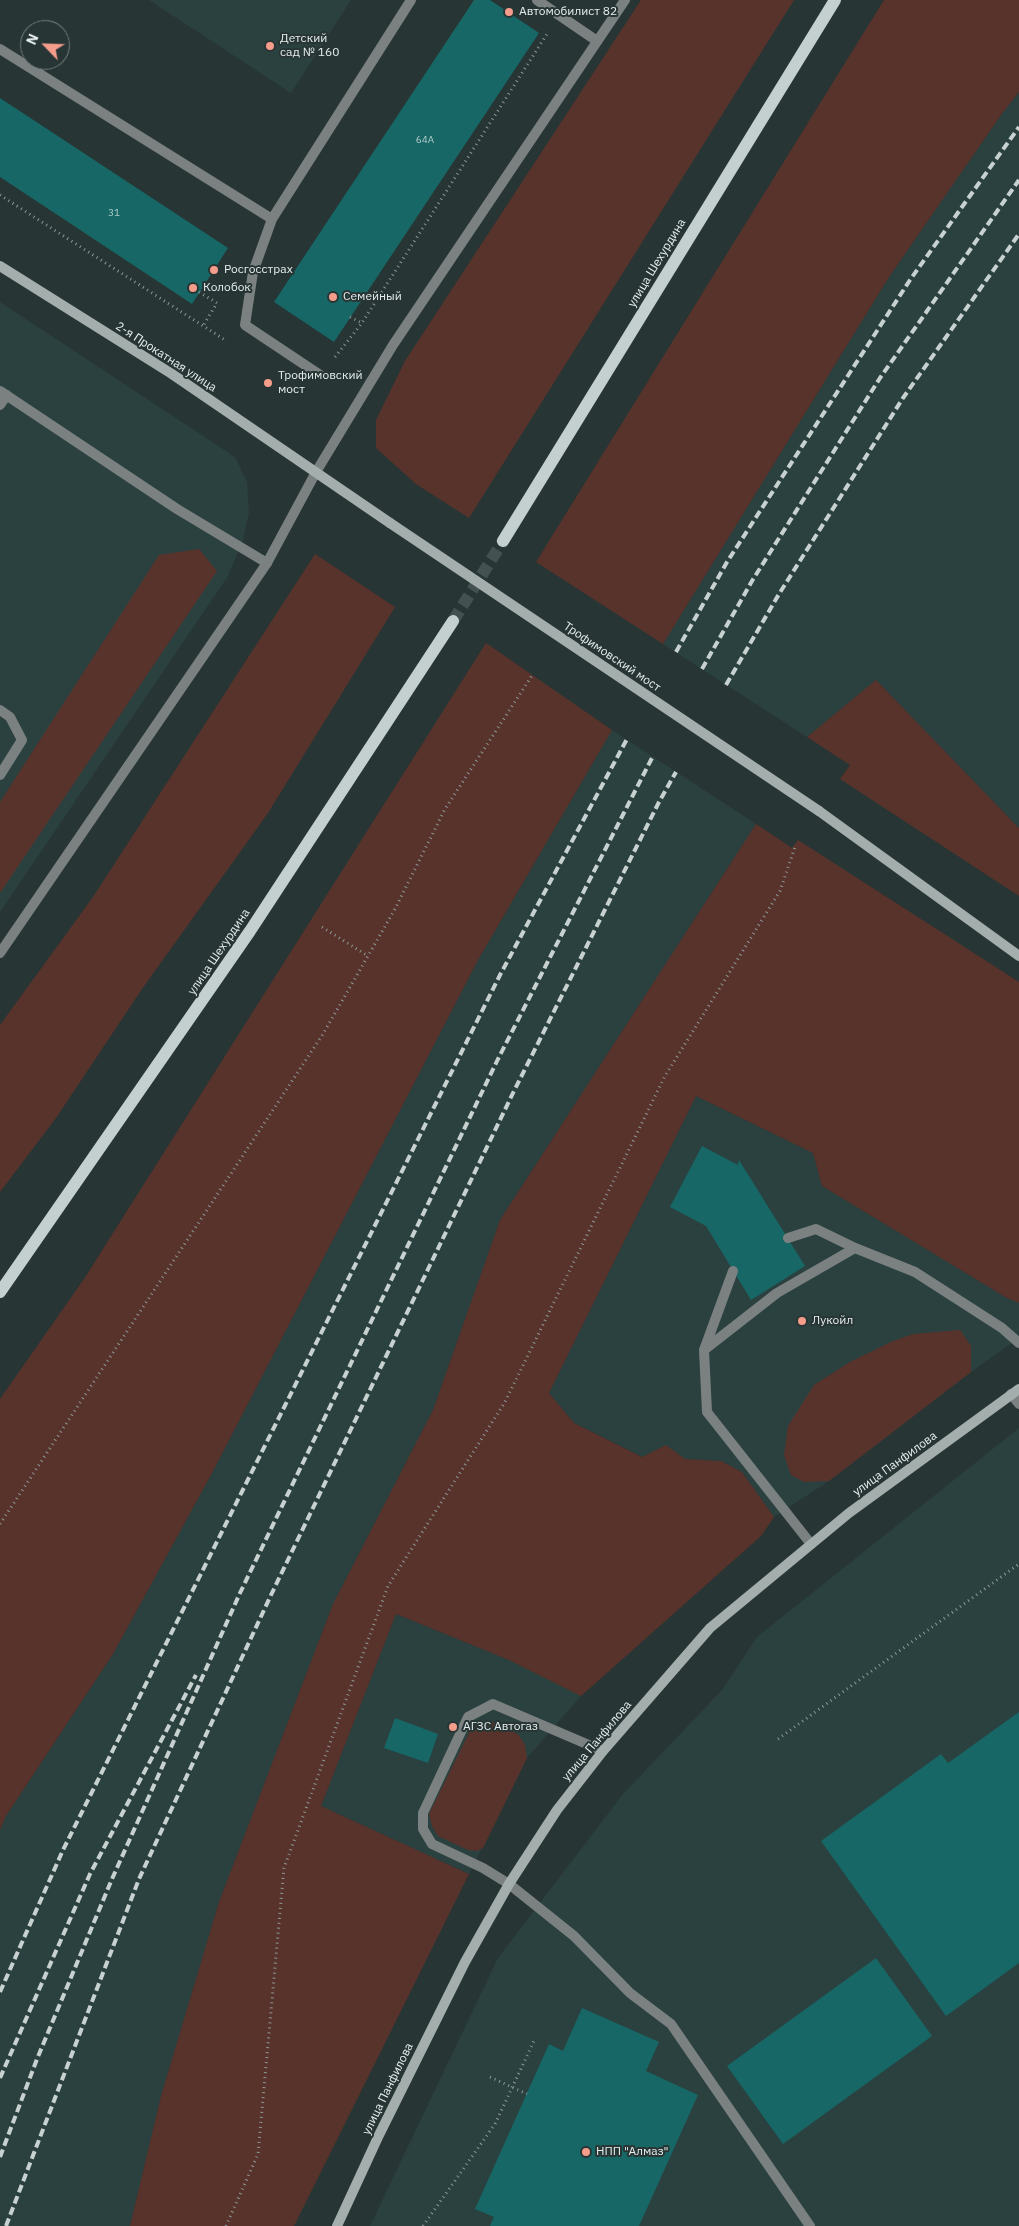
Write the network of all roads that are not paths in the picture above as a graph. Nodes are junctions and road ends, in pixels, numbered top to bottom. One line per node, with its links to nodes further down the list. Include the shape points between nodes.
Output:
1 (411, 0): 7 (street)
2 (537, 0): 5 (street)
3 (625, 0): 5 (street)
4 (835, 0): 14 (main road, улица Шехурдина)
5 (597, 42): 12 (street, via 393,345)
6 (0, 49): 7 (street)
7 (272, 219): 9 (street, via 253,272 245,325)
8 (0, 266): 12 (street, 2-я Прокатная улица, via 172,374)
9 (320, 375)
10 (3, 393): 11 (street); 15 (street, via 177,509)
11 (0, 405)
12 (316, 472): 13 (street, 2-я Прокатная улица); 15 (street)
13 (390, 523): 20 (street, Трофимовский мост, bridge, via 819,811)
14 (503, 541)
15 (267, 563): 19 (street)
16 (453, 622): 24 (main road, улица Шехурдина, via 250,931)
17 (0, 710): 18 (street, via 10,717 22,740)
18 (0, 775)
19 (0, 953)
20 (1019, 956)
21 (788, 1238): 22 (street, via 816,1229)
22 (855, 1248): 25 (street, via 915,1272 1002,1328); 26 (street, via 777,1293)
23 (733, 1271): 26 (street)
24 (0, 1292)
25 (1019, 1343)
26 (704, 1350): 29 (street, via 707,1412)
27 (1015, 1392): 28 (street); 29 (street, улица Панфилова)
28 (1019, 1404)
29 (811, 1544): 30 (street, улица Панфилова, via 710,1628)
30 (603, 1751): 31 (street, улица Панфилова, via 557,1810); 31 (street, via 493,1704 468,1716 423,1813 423,1829 432,1844)
31 (509, 1884): 32 (street, улица Панфилова, via 465,1962); 33 (street, via 574,1936 630,1993 671,2024)
32 (337, 2226)
33 (810, 2226)

